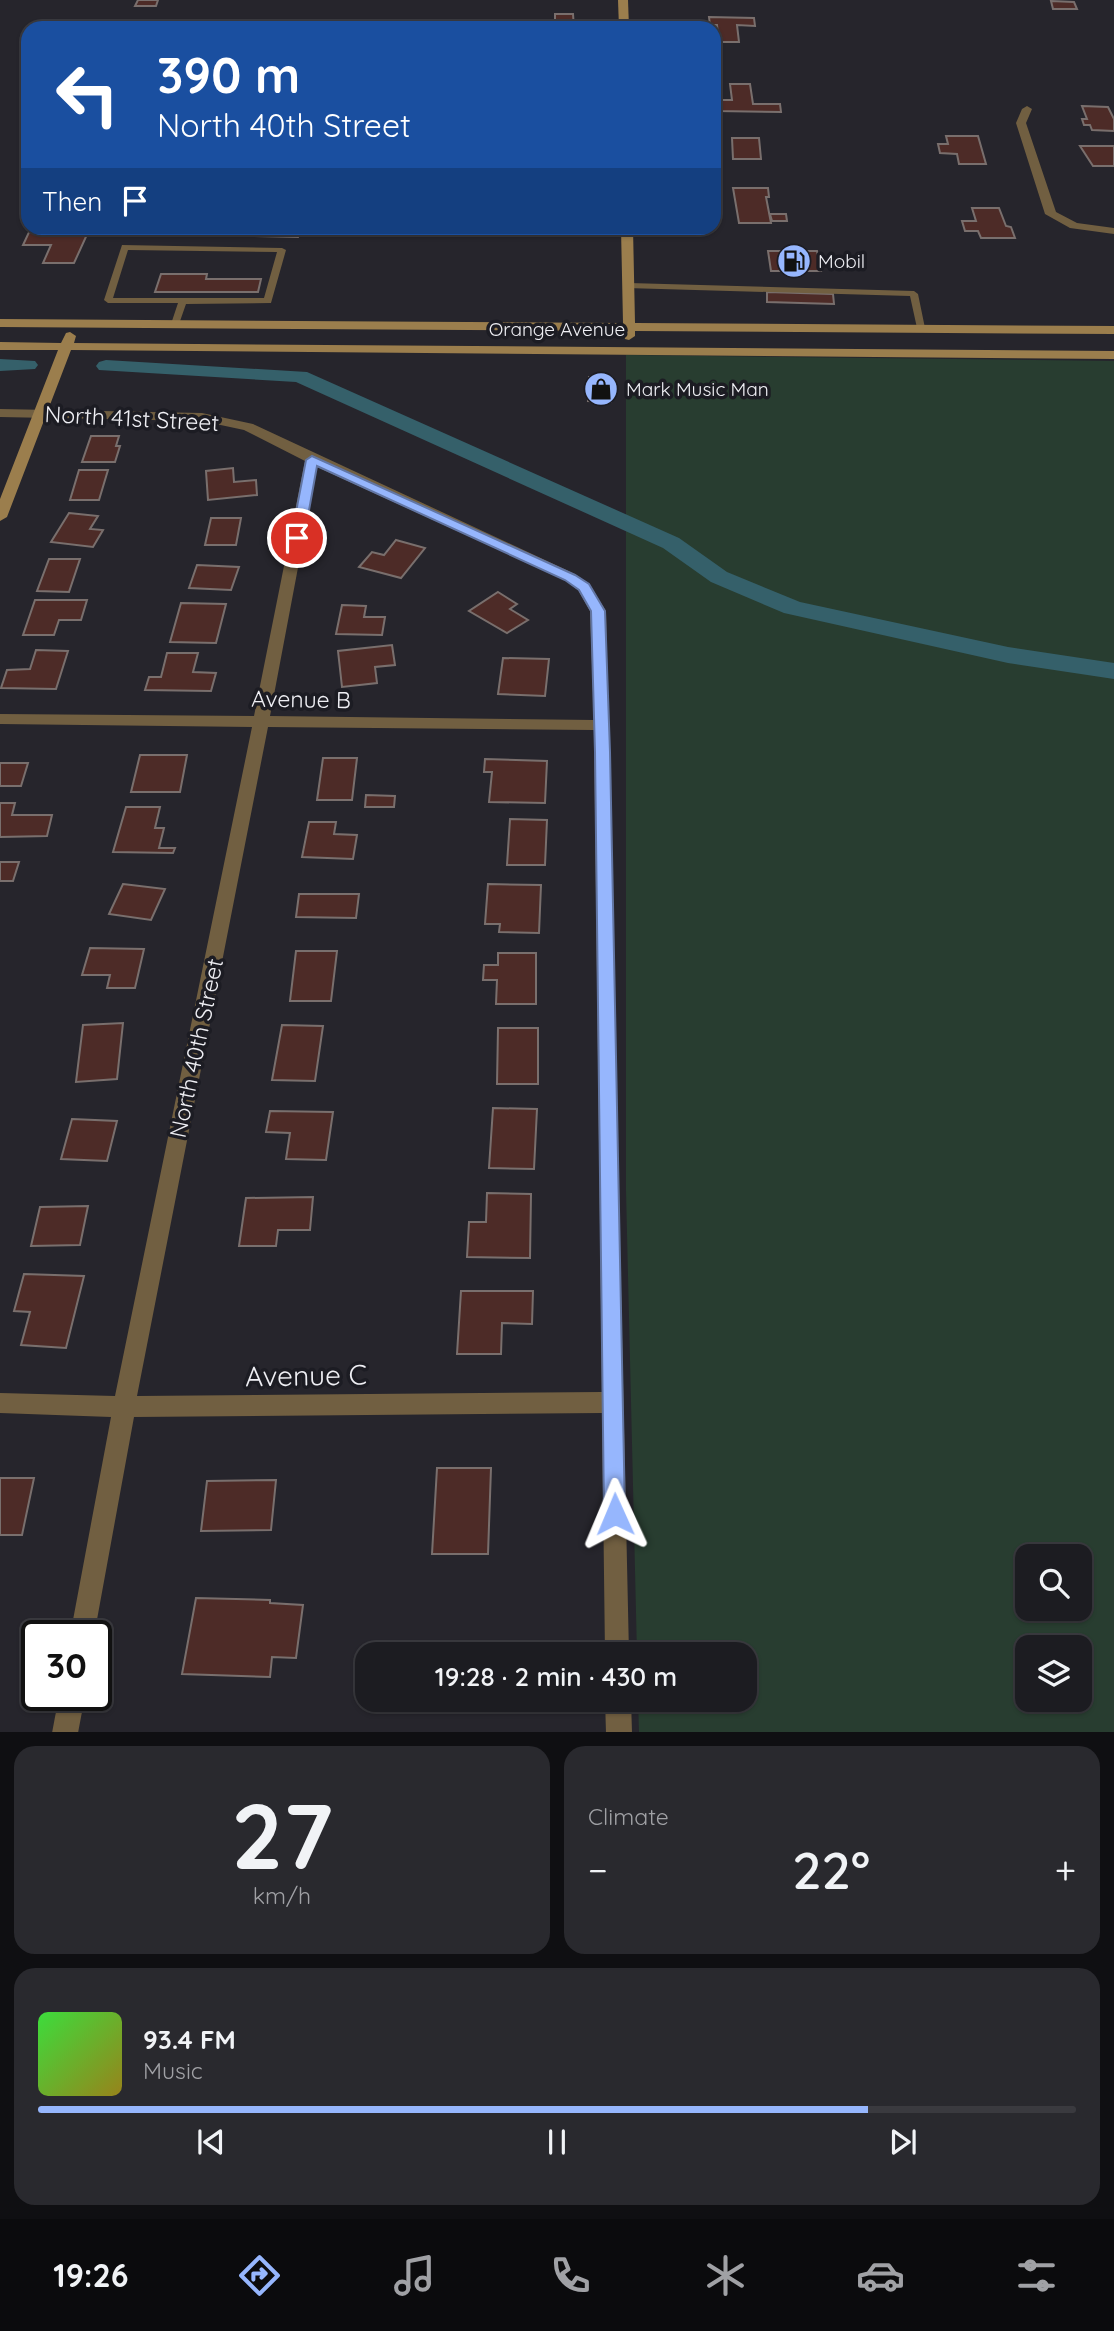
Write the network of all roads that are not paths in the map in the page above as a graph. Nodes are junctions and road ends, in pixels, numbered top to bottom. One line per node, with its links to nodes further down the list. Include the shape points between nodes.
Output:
1 (624, 0): 2 (main road)
2 (624, 21)
3 (1027, 110): 4 (street, via 1021,123 1051,215 1074,226)
4 (1114, 231)
5 (627, 235): 6 (main road)
6 (629, 286): 11 (main road); 12 (lane, via 914,294)
7 (183, 301): 7 (lane, via 108,300 125,247 282,250 268,301); 10 (lane)
8 (0, 323): 9 (main road, Orange Avenue)
9 (75, 323): 10 (main road, Orange Avenue); 15 (main road)
10 (175, 324): 11 (main road, Orange Avenue)
11 (629, 326): 12 (main road, Orange Avenue); 16 (main road)
12 (921, 328): 13 (main road, Orange Avenue)
13 (1114, 330)
14 (0, 346): 15 (main road, Orange Avenue)
15 (66, 346): 16 (main road, Orange Avenue); 19 (main road)
16 (630, 349): 17 (main road, Orange Avenue)
17 (1114, 355)
18 (0, 413): 19 (street, North 41st Street)
19 (38, 414): 20 (street, North 41st Street, via 202,417 248,427); 21 (main road)
20 (312, 460): 23 (street, North 40th Street); 24 (street, North 41st Street, via 584,587 598,611)
21 (0, 517)
22 (0, 719): 23 (street, Avenue B)
23 (262, 721): 24 (street, Avenue B); 27 (street, North 40th Street)
24 (602, 725): 25 (street, North 41st Street)
25 (613, 1402): 27 (street, Avenue C); 29 (street, North 41st Street)
26 (0, 1403): 27 (street, Avenue C)
27 (122, 1406): 28 (street, North 40th Street)
28 (85, 1620)
29 (617, 1642)
30 (69, 1711): 32 (street)
31 (618, 1712): 33 (street)
32 (65, 1732)
33 (619, 1732)

